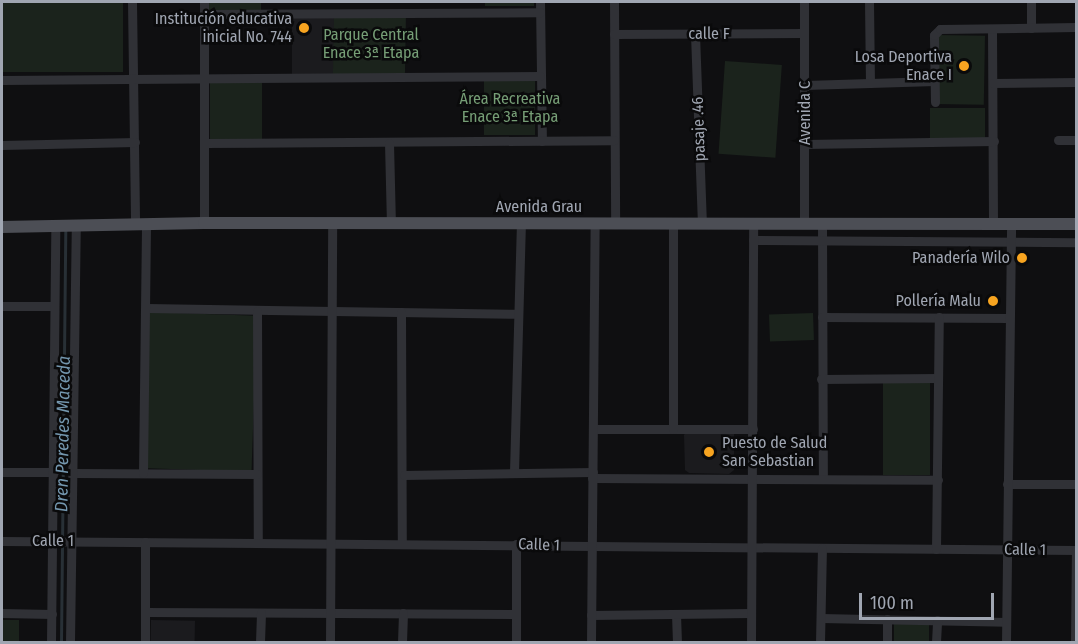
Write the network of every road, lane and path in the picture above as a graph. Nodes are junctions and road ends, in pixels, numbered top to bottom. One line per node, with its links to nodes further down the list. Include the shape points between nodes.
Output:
1 (132, 2): 17 (street)
2 (204, 2): 9 (street)
3 (540, 2): 8 (street)
4 (614, 2): 14 (street)
5 (804, 2): 13 (street, Avenida C)
6 (868, 2): 22 (street)
7 (1031, 2): 11 (street)
8 (540, 12): 9 (street); 16 (street)
9 (205, 14): 18 (street)
10 (1077, 27): 11 (street)
11 (1031, 28): 12 (street)
12 (992, 30): 20 (street, via 936,32); 23 (street)
13 (804, 33): 15 (street, calle F); 24 (street, Avenida C)
14 (614, 34): 15 (street, calle F); 26 (street)
15 (695, 34): 44 (street, pasaje .46)
16 (540, 76): 18 (street); 29 (street)
17 (134, 77): 18 (street); 19 (street); 31 (street)
18 (204, 78): 32 (street)
19 (2, 80)
20 (935, 81): 22 (street); 25 (street)
21 (1077, 81): 23 (street)
22 (870, 82): 24 (street)
23 (993, 83): 30 (street)
24 (805, 85): 34 (street, Avenida C)
25 (935, 102)
26 (614, 140): 29 (street); 40 (street)
27 (1058, 140): 28 (street)
28 (1077, 140)
29 (542, 141): 33 (street)
30 (994, 141): 34 (street); 48 (street)
31 (135, 142): 35 (street); 42 (street)
32 (204, 143): 33 (street); 37 (street)
33 (389, 143): 43 (street)
34 (805, 144): 46 (street, Avenida C)
35 (2, 145)
36 (332, 222): 37 (main road, Avenida Grau); 43 (main road, Avenida Grau); 62 (street)
37 (204, 223): 42 (main road, Avenida Grau)
38 (521, 223): 39 (main road, Avenida Grau); 43 (main road, Avenida Grau); 64 (street)
39 (595, 223): 40 (main road, Avenida Grau); 70 (street)
40 (615, 223): 41 (main road, Avenida Grau)
41 (673, 223): 44 (main road, Avenida Grau); 71 (street)
42 (141, 224): 52 (main road, Avenida Grau); 60 (street)
43 (391, 224)
44 (702, 224): 45 (main road, Avenida Grau)
45 (753, 224): 46 (main road, Avenida Grau); 54 (street)
46 (804, 224): 47 (main road, Avenida Grau)
47 (822, 224): 48 (main road, Avenida Grau); 55 (street)
48 (993, 224): 49 (main road, Avenida Grau)
49 (1011, 224): 50 (main road, Avenida Grau); 56 (street)
50 (1077, 224)
51 (55, 226): 52 (main road, Avenida Grau); 53 (main road, Avenida Grau); 59 (street)
52 (76, 226): 75 (street)
53 (2, 227)
54 (753, 240): 55 (street); 72 (street)
55 (822, 240): 56 (street); 65 (street)
56 (1010, 241): 57 (street); 67 (street)
57 (1077, 242)
58 (2, 306): 59 (street)
59 (54, 306): 74 (street)
60 (147, 308): 61 (street); 77 (street)
61 (257, 311): 62 (street); 78 (street)
62 (333, 311): 63 (street); 91 (street)
63 (401, 312): 64 (street); 79 (street)
64 (518, 314): 76 (street)
65 (822, 317): 66 (street); 69 (street)
66 (939, 317): 67 (street); 68 (street)
67 (1010, 318): 84 (street)
68 (938, 378): 69 (street); 83 (street)
69 (821, 379): 81 (street)
70 (593, 429): 71 (street); 80 (street)
71 (673, 429): 72 (street)
72 (753, 429): 82 (street)
73 (2, 472): 74 (street)
74 (54, 472): 87 (street)
75 (73, 472): 77 (street); 88 (street)
76 (514, 472): 79 (street); 80 (street)
77 (143, 473): 78 (street)
78 (257, 474): 90 (street)
79 (404, 475): 92 (street)
80 (592, 475): 82 (street); 94 (street)
81 (822, 479): 82 (street); 83 (street)
82 (752, 480): 95 (street)
83 (938, 480): 97 (street)
84 (1007, 484): 85 (street); 98 (street)
85 (1077, 484)
86 (2, 541): 87 (street, Calle 1)
87 (53, 541): 88 (street, Calle 1); 105 (street)
88 (71, 541): 89 (street, Calle 1); 116 (street)
89 (145, 542): 90 (street, Calle 1); 100 (street)
90 (258, 542): 91 (street, Calle 1)
91 (330, 543): 92 (street, Calle 1); 101 (street)
92 (402, 543): 93 (street, Calle 1)
93 (516, 544): 94 (street, Calle 1); 106 (street)
94 (592, 547): 95 (street, Calle 1); 109 (street)
95 (752, 548): 96 (street, Calle 1); 108 (street)
96 (822, 548): 97 (street, Calle 1); 110 (street)
97 (936, 549): 98 (street, Calle 1)
98 (1007, 550): 99 (street, Calle 1); 113 (street)
99 (1076, 550): 114 (street)
100 (145, 612): 103 (street); 117 (street)
101 (330, 612): 103 (street); 104 (street); 119 (street)
102 (2, 613): 105 (street)
103 (261, 613): 118 (street)
104 (403, 613): 106 (street); 120 (street)
105 (52, 614): 115 (street)
106 (516, 614): 121 (street)
107 (676, 614): 108 (street); 109 (street); 123 (street)
108 (751, 614): 124 (street)
109 (591, 615): 122 (street)
110 (821, 618): 111 (street); 125 (street)
111 (887, 619): 112 (street); 126 (street)
112 (937, 620): 113 (street); 127 (street)
113 (1006, 622): 128 (street)
114 (1076, 624): 129 (street)
115 (51, 642)
116 (70, 642)
117 (145, 642)
118 (260, 642)
119 (330, 642)
120 (402, 642)
121 (516, 642)
122 (591, 642)
123 (677, 642)
124 (751, 642)
125 (820, 642)
126 (887, 642)
127 (936, 642)
128 (1006, 642)
129 (1076, 642)

